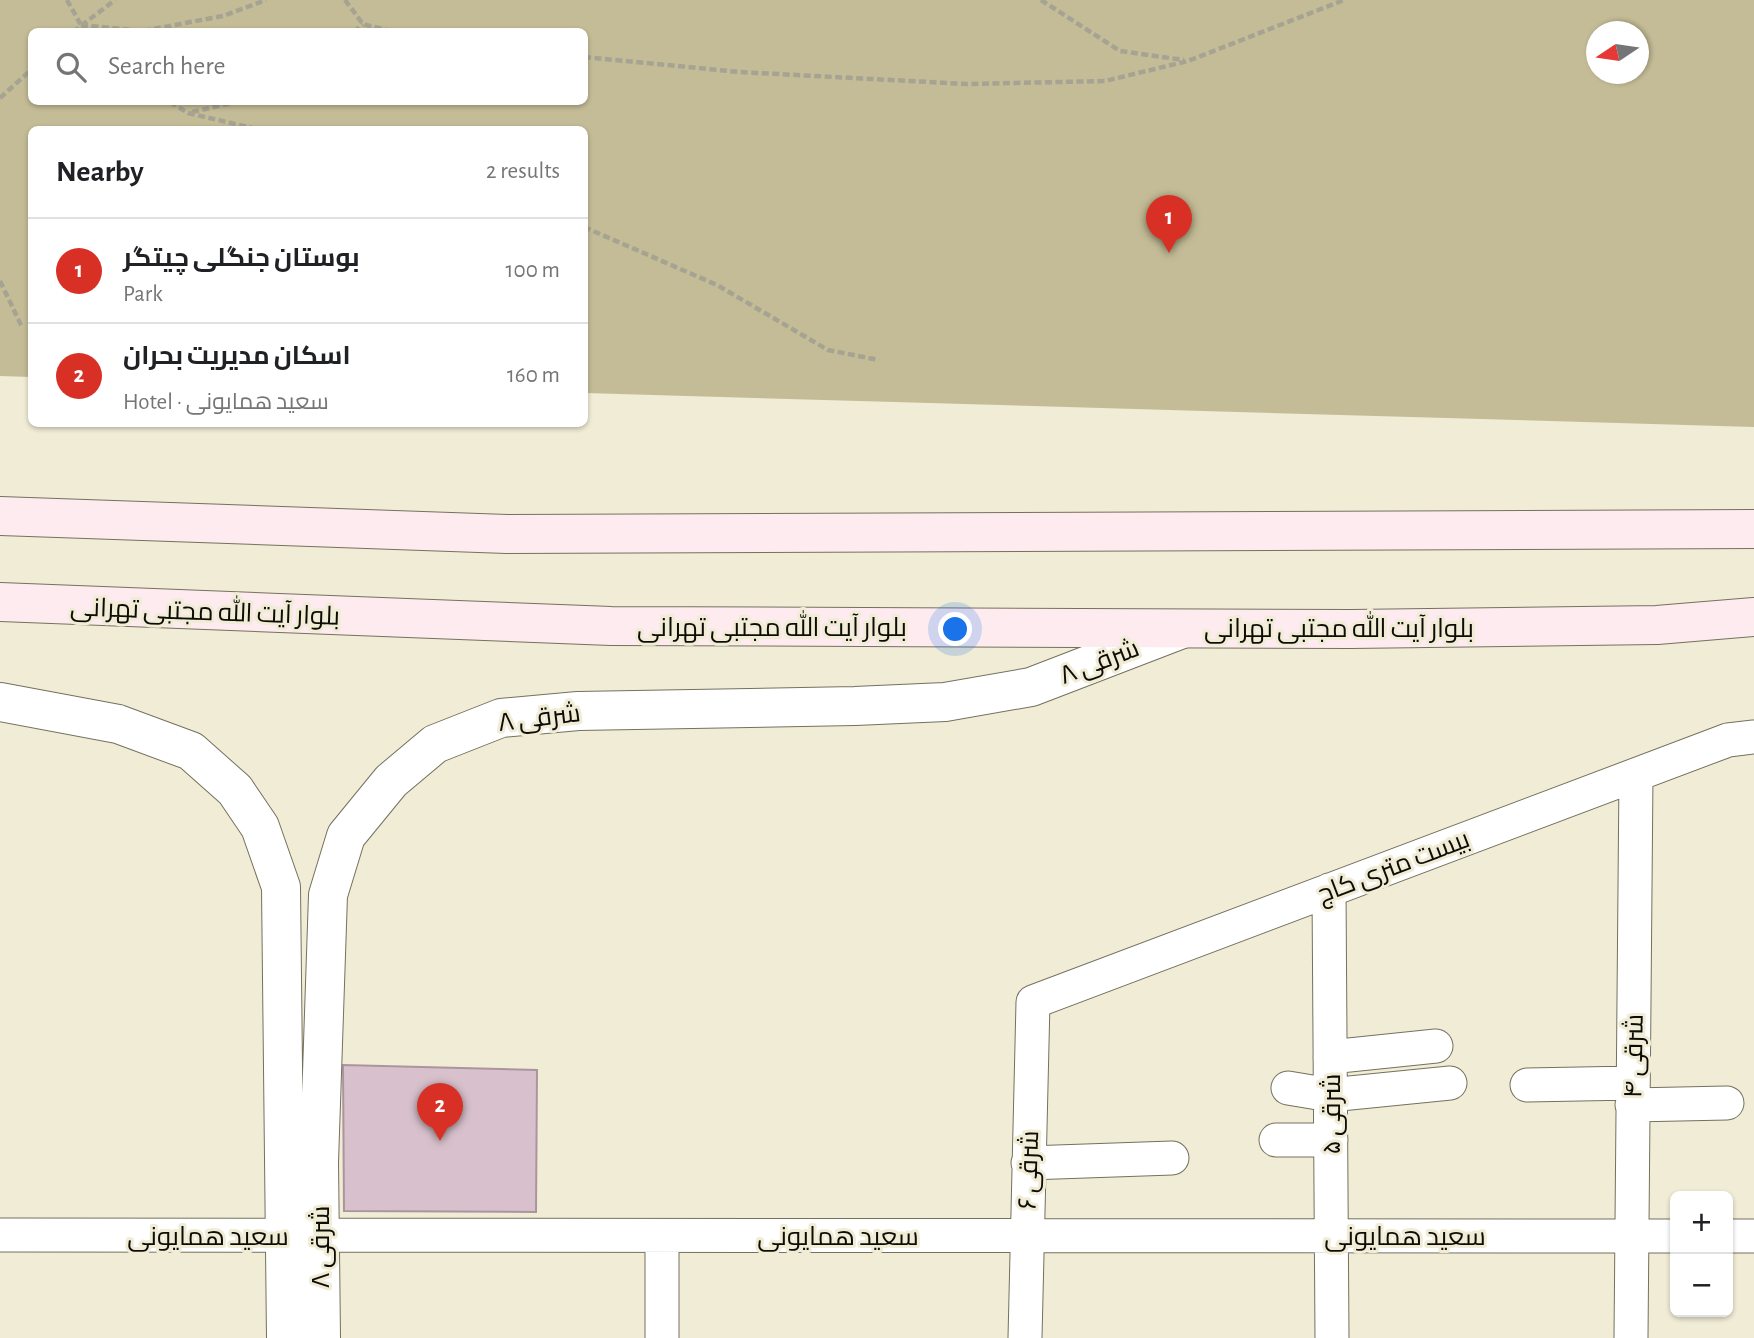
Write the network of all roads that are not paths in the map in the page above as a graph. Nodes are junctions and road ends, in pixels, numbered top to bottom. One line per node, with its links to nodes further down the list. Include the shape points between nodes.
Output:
1 (0, 516): 2 (main road, via 507,534)
2 (1754, 529)
3 (0, 603): 5 (main road, بلوار آیت الله مجتبی تهرانی, via 611,626)
4 (1754, 617): 5 (main road, بلوار آیت الله مجتبی تهرانی, via 1657,625)
5 (1184, 628): 24 (street, ۸ شرقی, via 1031,687 944,702 578,711 501,718 435,744 390,781 346,836 328,895 319,1162)
6 (0, 702): 24 (street, ۸ شرقی, via 118,724 191,751 235,790 260,827 281,887)
7 (1754, 737): 8 (street, بیست متری کاج, via 1728,740)
8 (1636, 775): 9 (street, بیست متری کاج); 16 (street, ۴ شرقی)
9 (1329, 890): 10 (street, بیست متری کاج); 12 (street, ۵ شرقی)
10 (1033, 1002): 22 (street, ۶ شرقی)
11 (1436, 1046): 12 (street)
12 (1331, 1057): 17 (street, ۵ شرقی)
13 (1450, 1083): 17 (street)
14 (1527, 1085): 16 (street)
15 (1288, 1088): 17 (street)
16 (1632, 1094): 18 (street); 28 (street, ۴ شرقی)
17 (1330, 1095): 20 (street, ۵ شرقی)
18 (1727, 1103)
19 (1276, 1140): 20 (street)
20 (1331, 1140): 27 (street, ۵ شرقی)
21 (1172, 1158): 22 (street)
22 (1028, 1163): 26 (street, ۶ شرقی)
23 (0, 1235): 24 (street, سعید همایونی)
24 (303, 1236): 25 (street, سعید همایونی); 32 (street, ۸ شرقی); 33 (street, ۸ شرقی)
25 (662, 1236): 26 (street, سعید همایونی); 34 (street)
26 (1026, 1236): 27 (street, سعید همایونی); 35 (street, ۶ شرقی)
27 (1331, 1236): 28 (street, سعید همایونی); 36 (street, ۵ شرقی)
28 (1631, 1236): 29 (street, سعید همایونی); 37 (street, ۴ شرقی)
29 (1670, 1236)
30 (1733, 1236): 31 (street)
31 (1754, 1236)
32 (286, 1338)
33 (321, 1338)
34 (662, 1338)
35 (1025, 1338)
36 (1332, 1338)
37 (1631, 1338)

